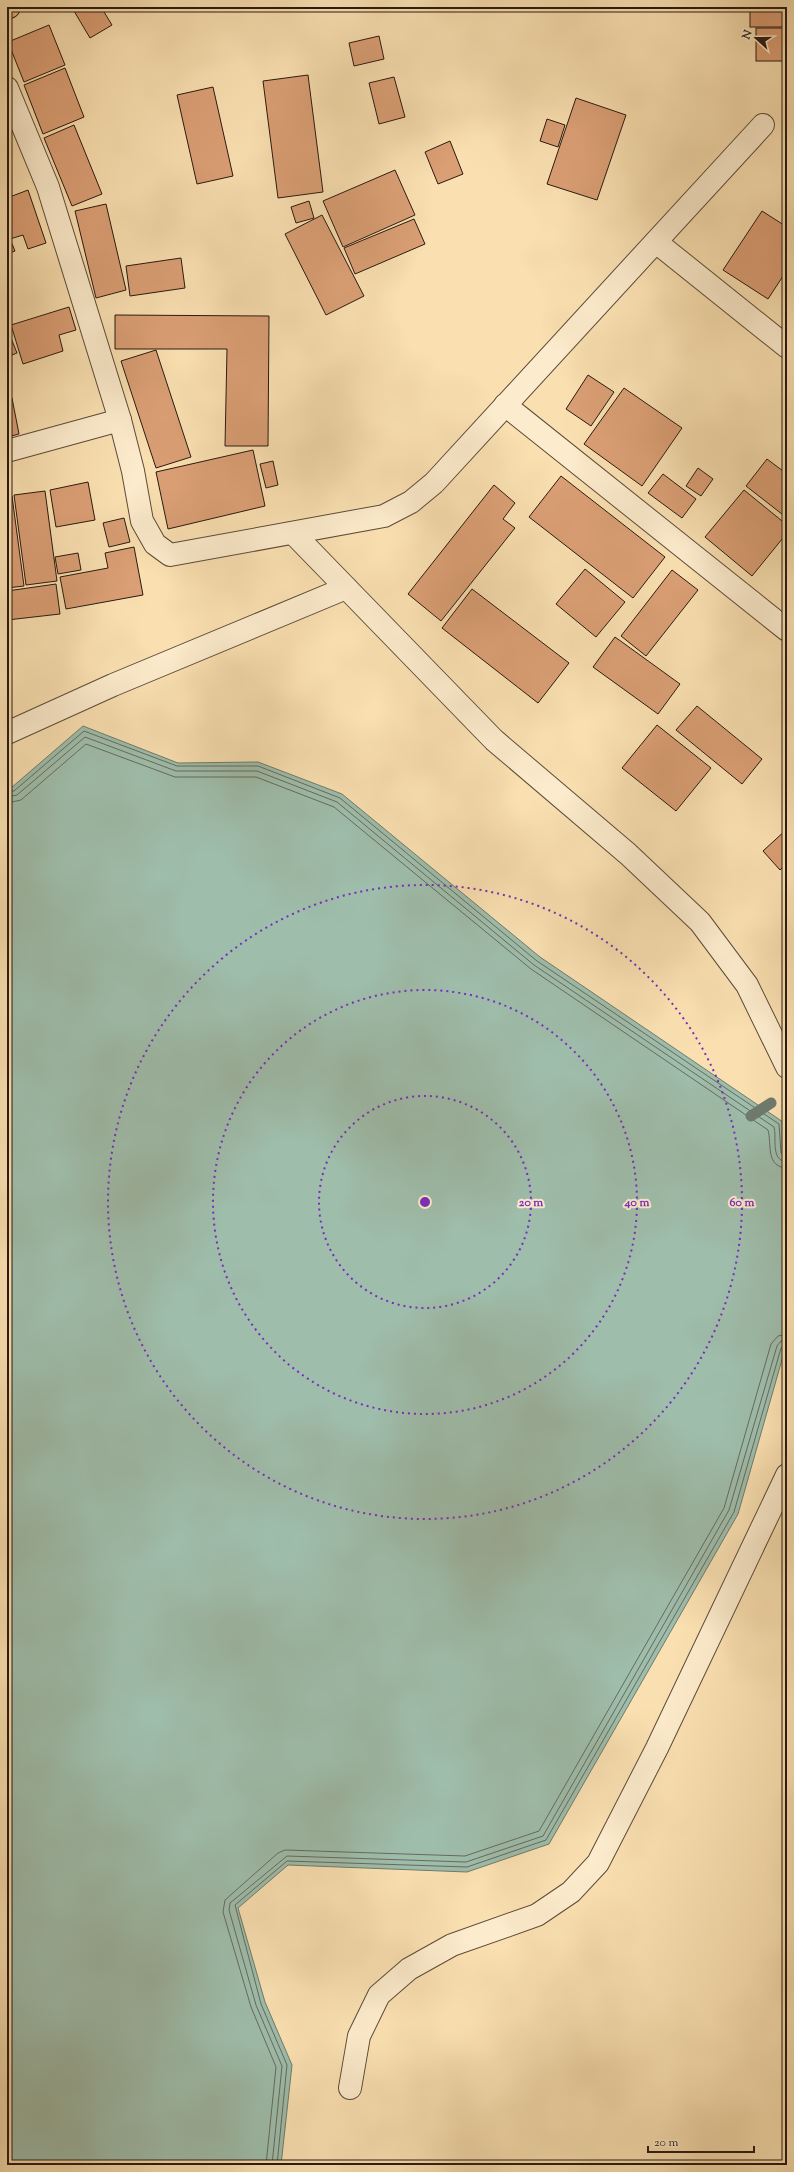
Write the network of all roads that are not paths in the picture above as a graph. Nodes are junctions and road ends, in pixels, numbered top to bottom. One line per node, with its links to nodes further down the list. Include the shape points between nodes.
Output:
1 (7, 88): 6 (street, via 48,187)
2 (763, 125): 3 (street)
3 (656, 242): 4 (street); 5 (street)
4 (787, 347)
5 (505, 405): 8 (street, via 434,483 411,502 384,516); 10 (street)
6 (120, 420): 7 (street); 8 (street, via 142,521 155,544 170,555)
7 (7, 451)
8 (293, 533): 9 (street)
9 (346, 588): 11 (street, via 113,685); 12 (street, via 494,740 628,854 700,922 747,985)
10 (787, 630)
11 (7, 733)
12 (787, 1068)
13 (787, 1475): 14 (street, via 657,1748 598,1862 570,1892 537,1915 452,1945 409,1969 379,1995 359,2036)
14 (350, 2088)

